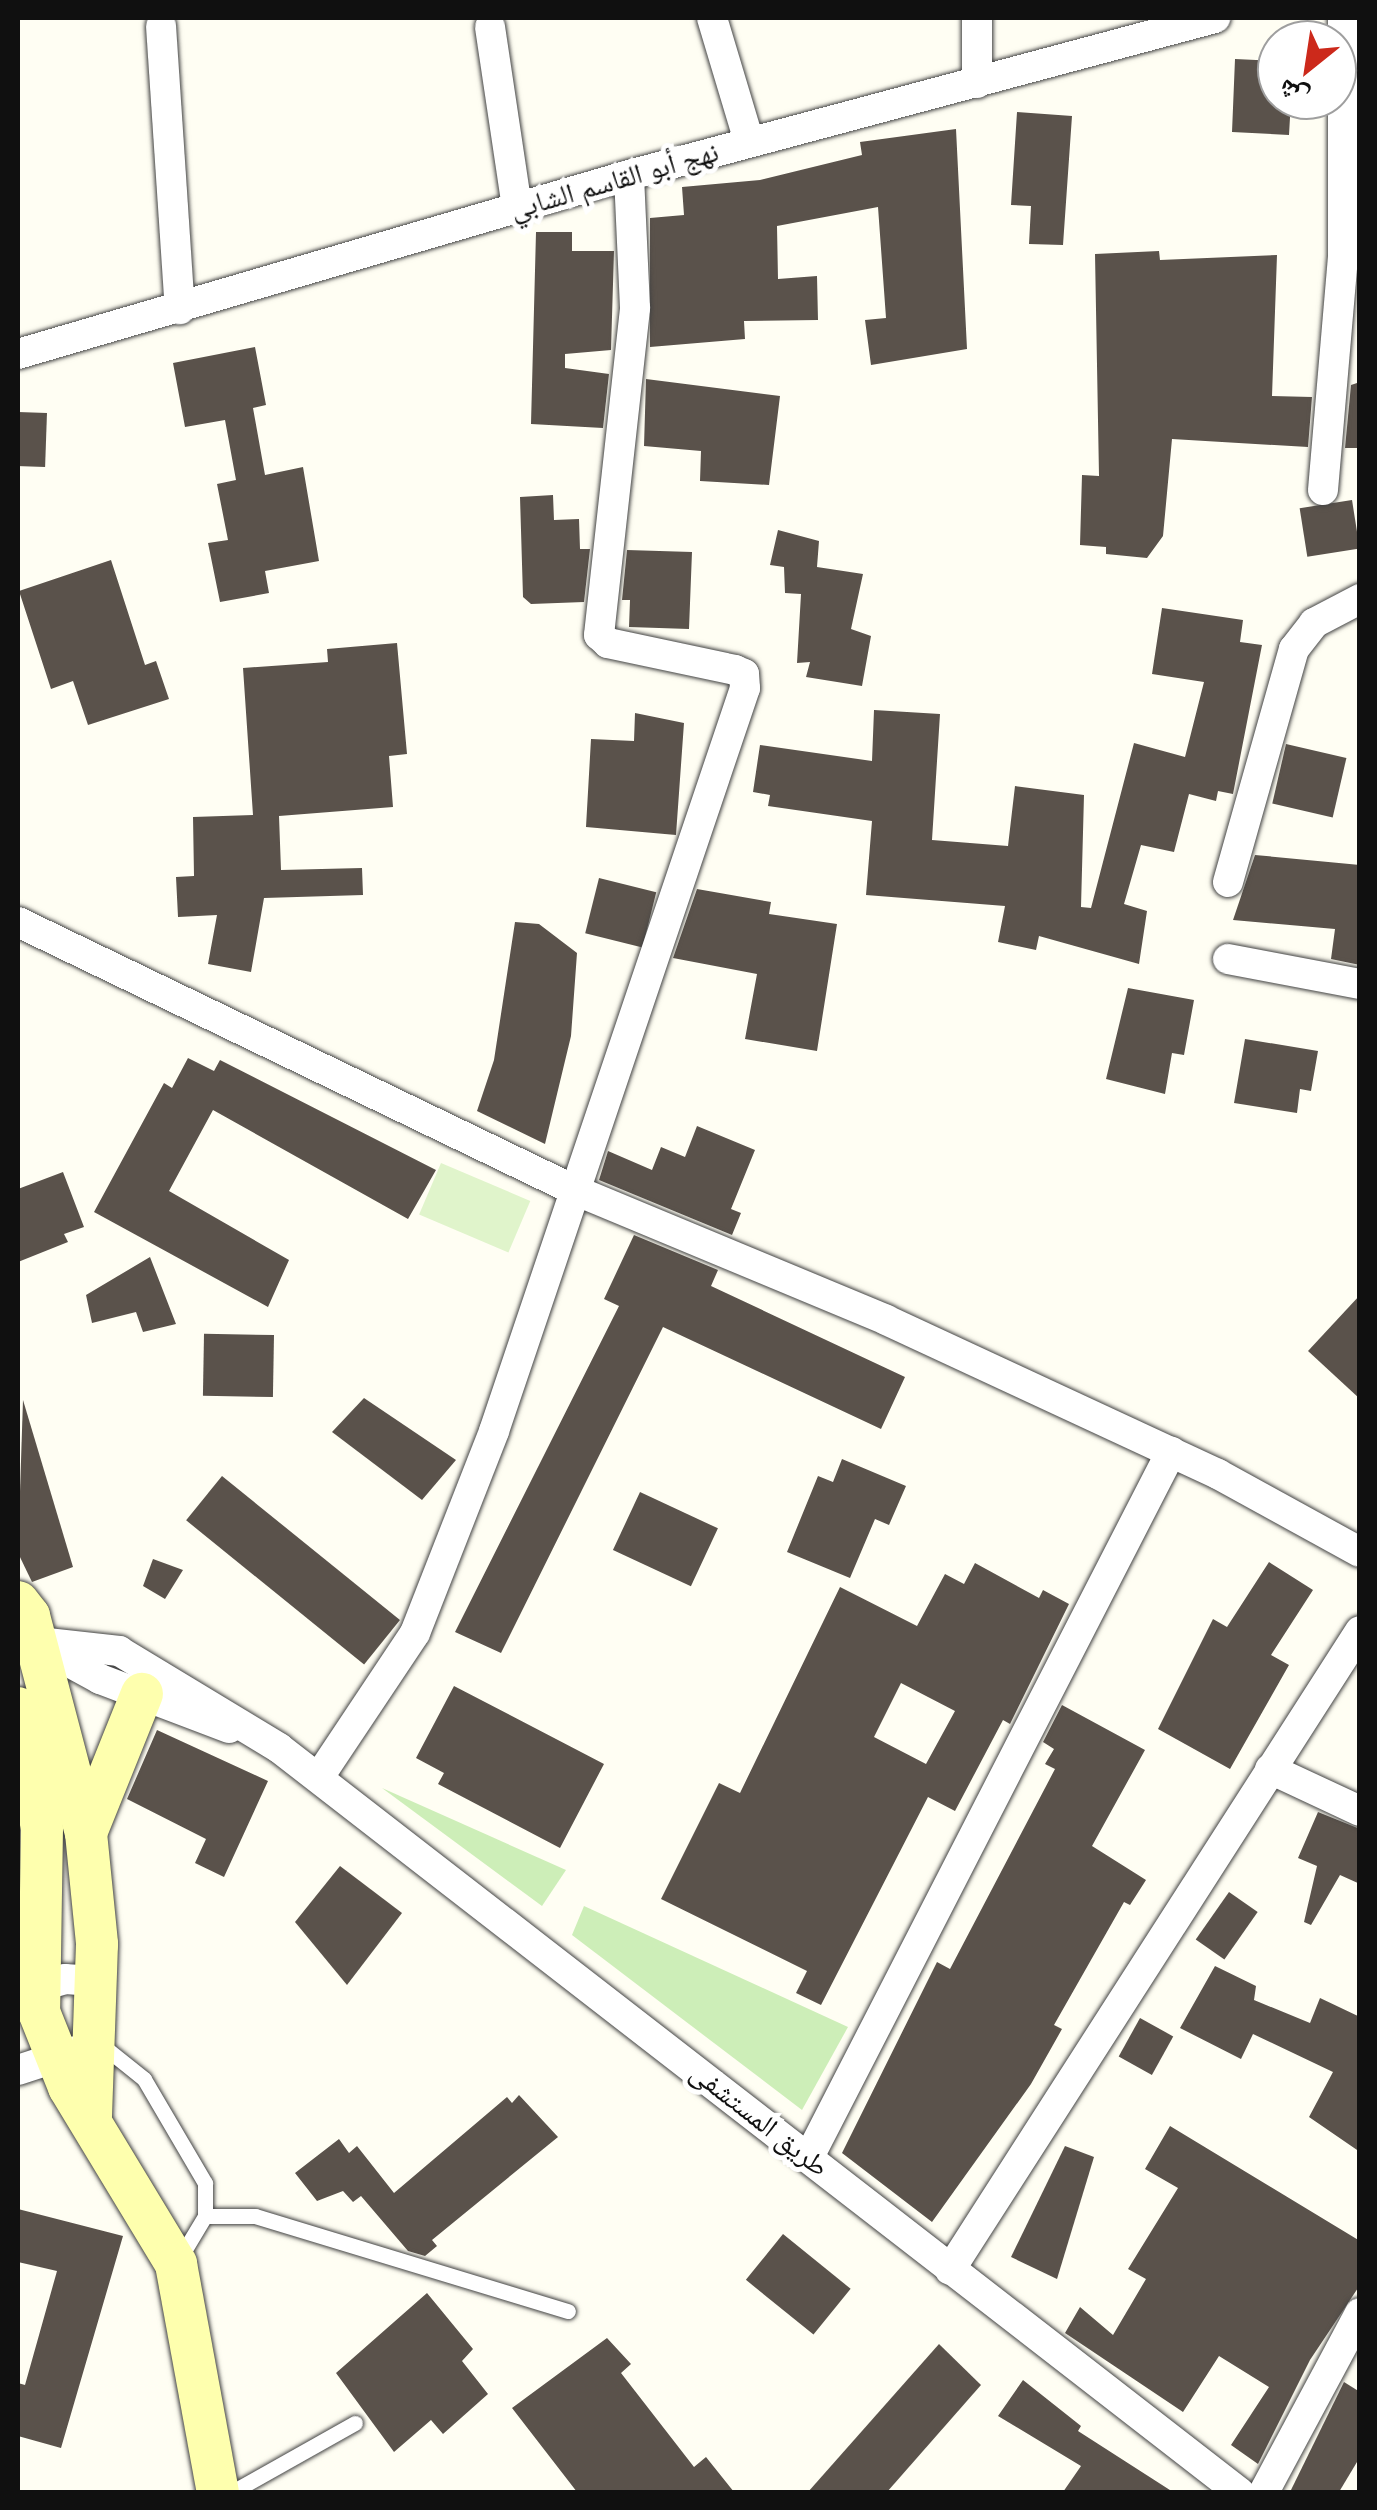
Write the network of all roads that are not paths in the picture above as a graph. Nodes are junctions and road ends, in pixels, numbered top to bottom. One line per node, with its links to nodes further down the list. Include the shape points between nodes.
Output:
1 (712, 18): 8 (street)
2 (978, 18): 7 (street)
3 (1215, 18): 7 (street, نهج أبو القاسم الشابي)
4 (1343, 18): 13 (street, via 1344,256)
5 (161, 26): 11 (street)
6 (490, 26): 10 (street)
7 (977, 82): 8 (street, نهج أبو القاسم الشابي)
8 (749, 142): 9 (street, نهج أبو القاسم الشابي)
9 (629, 175): 10 (street, نهج أبو القاسم الشابي); 19 (street, via 635,308 599,635 608,644 735,670 744,674 745,688)
10 (516, 207): 11 (street, نهج أبو القاسم الشابي)
11 (180, 310): 12 (street, نهج أبو القاسم الشابي)
12 (18, 354)
13 (1323, 490)
14 (1360, 598): 15 (street, via 1314,622 1294,649)
15 (1228, 882)
16 (18, 922): 19 (street)
17 (1228, 959): 18 (street)
18 (1360, 984)
19 (572, 1189): 20 (street, via 886,1320); 29 (street, via 494,1431 415,1633)
20 (1170, 1452): 21 (street); 36 (street)
21 (1360, 1552)
22 (18, 1602): 24 (main road)
23 (1360, 1631): 28 (street)
24 (26, 1641): 25 (street, طريق المستشفى); 27 (street, طريق المستشفى, via 119,1651); 31 (main road)
25 (142, 1694): 27 (street, طريق المستشفى); 31 (main road)
26 (18, 1708): 32 (main road, via 35,1774)
27 (279, 1748): 29 (street, طريق المستشفى)
28 (1270, 1769): 30 (street); 39 (street)
29 (319, 1777): 36 (street, طريق المستشفى)
30 (1360, 1811)
31 (88, 1852): 32 (main road); 33 (main road)
32 (42, 1877): 34 (main road)
33 (94, 1982): 34 (street); 35 (main road)
34 (27, 1989): 35 (main road)
35 (55, 2057): 37 (lane, via 122,2054 205,2183); 38 (main road)
36 (808, 2156): 39 (street, طريق المستشفى)
37 (205, 2216): 38 (lane); 40 (lane, via 254,2216)
38 (176, 2264): 43 (main road)
39 (950, 2270): 45 (street, طريق المستشفى)
40 (568, 2311)
41 (1360, 2313): 46 (street)
42 (355, 2423): 44 (lane)
43 (218, 2492)
44 (232, 2492)
45 (1239, 2492)
46 (1264, 2492)

